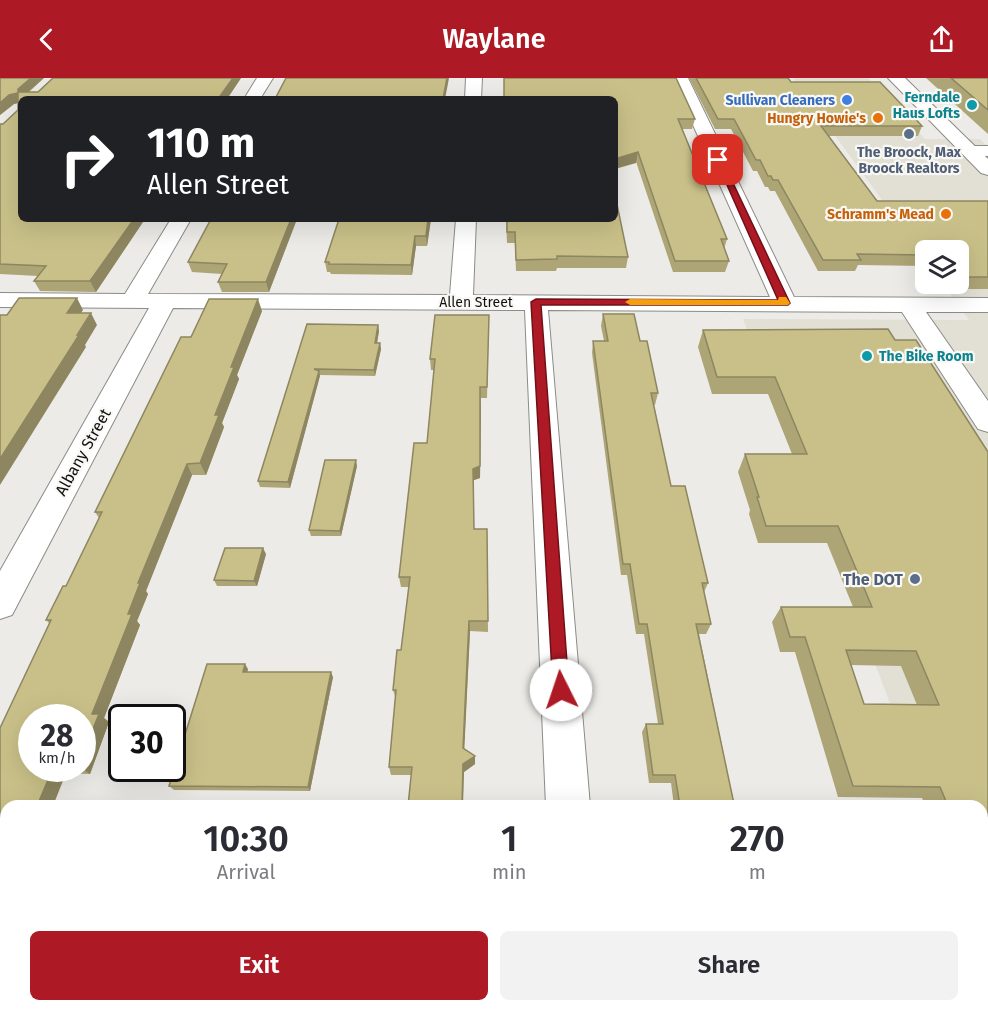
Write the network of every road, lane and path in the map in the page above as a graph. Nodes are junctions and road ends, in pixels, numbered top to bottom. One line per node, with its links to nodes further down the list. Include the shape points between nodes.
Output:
1 (265, 78): 5 (street)
2 (474, 78): 6 (street)
3 (680, 78): 16 (street)
4 (896, 78): 7 (street)
5 (254, 96)
6 (473, 96)
7 (979, 151): 8 (street)
8 (988, 169)
9 (179, 222): 12 (street)
10 (466, 222): 14 (street)
11 (0, 300): 12 (street, Allen Street)
12 (133, 300): 13 (street, Allen Street)
13 (165, 300): 14 (street, Allen Street); 20 (street, Albany Street)
14 (461, 302): 15 (street, Allen Street)
15 (536, 302): 16 (street, Allen Street); 21 (street)
16 (785, 303): 17 (street, Allen Street)
17 (908, 303): 18 (street, Allen Street); 19 (street)
18 (988, 304)
19 (988, 422)
20 (0, 604)
21 (568, 800)

